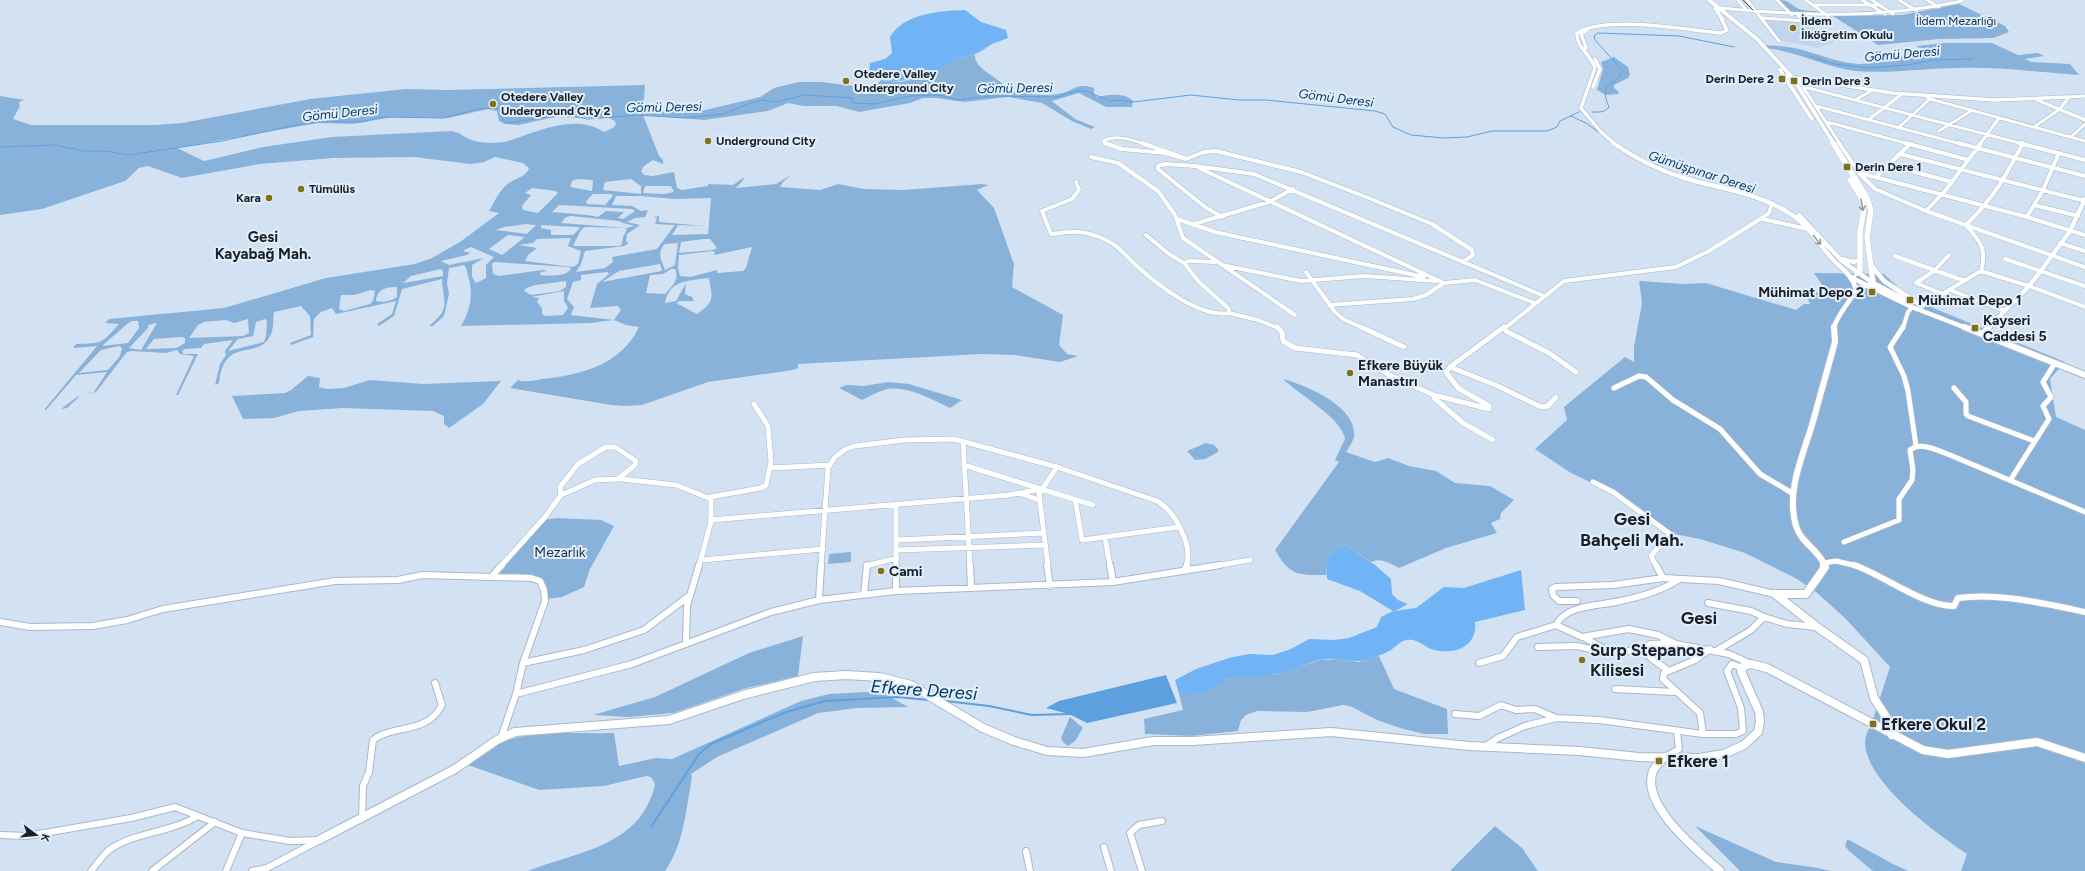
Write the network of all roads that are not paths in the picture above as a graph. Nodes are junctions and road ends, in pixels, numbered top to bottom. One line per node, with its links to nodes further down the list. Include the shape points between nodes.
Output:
1 (1704, 0): 18 (main road)
2 (1709, 0): 18 (main road)
3 (1738, 0): 20 (street)
4 (1747, 0): 21 (street)
5 (1777, 0): 23 (street)
6 (1806, 0): 13 (street)
7 (1833, 0): 14 (street)
8 (1862, 0): 15 (street)
9 (1872, 0): 16 (street)
10 (1899, 0): 19 (street)
11 (1927, 0): 17 (street)
12 (1959, 1): 17 (street)
13 (1813, 5): 14 (street); 26 (street)
14 (1841, 5): 15 (street)
15 (1870, 5): 16 (street); 25 (street)
16 (1879, 5): 22 (street)
17 (1939, 6): 19 (street)
18 (1718, 8): 20 (street); 27 (street); 30 (main road); 31 (main road, via 1757,39)
19 (1917, 10): 22 (street)
20 (1748, 11): 21 (street)
21 (1758, 12): 23 (street); 28 (street)
22 (1893, 14): 25 (street)
23 (1792, 15): 24 (street)
24 (1798, 15): 26 (street); 28 (street, via 1806,21)
25 (1886, 15): 26 (street)
26 (1828, 16)
27 (1721, 18): 87 (street, via 1727,30 1721,33 1610,25 1582,28 1577,33 1577,41 1595,68 1581,108 1591,123 1610,139 1652,166 1686,178 1737,190); 107 (street, via 1731,30 1729,33 1612,27 1593,27 1584,31 1581,34 1582,41 1598,62 1600,69 1585,108 1590,117 1636,155 1676,173 1738,188 1786,207 1808,222)
28 (1762, 18): 29 (street)
29 (1779, 41)
30 (1785, 76): 31 (street); 108 (main road, one-way to 108, via 1861,197 1864,208 1860,232)
31 (1793, 78): 32 (street); 50 (main road)
32 (1798, 78): 33 (street); 34 (street)
33 (1805, 87): 41 (street); 43 (street)
34 (1871, 91): 35 (street); 41 (street)
35 (1902, 94): 36 (street); 44 (street)
36 (1924, 95): 39 (street, via 1994,100); 40 (street)
37 (2085, 96): 38 (street)
38 (2069, 97): 39 (street); 42 (street); 45 (street)
39 (2033, 98): 45 (street)
40 (1930, 99): 46 (street); 47 (street)
41 (1854, 100): 44 (street)
42 (2085, 100)
43 (1816, 106): 51 (street); 52 (street)
44 (1884, 108): 47 (street); 51 (street)
45 (2060, 109): 49 (street); 55 (street)
46 (1972, 111): 48 (street); 53 (street)
47 (1913, 116): 53 (street); 56 (street)
48 (1999, 118): 55 (street); 58 (street)
49 (2084, 119)
50 (1818, 120): 52 (street); 75 (main road)
51 (1868, 120): 56 (street)
52 (1827, 122): 62 (street); 76 (street)
53 (1948, 124): 57 (street); 58 (street)
54 (2085, 124): 59 (street)
55 (2034, 127): 59 (street)
56 (1898, 128): 63 (street)
57 (1939, 131)
58 (1988, 134): 61 (street); 63 (street)
59 (2071, 137): 60 (street)
60 (2085, 141)
61 (2023, 143): 64 (street); 68 (street)
62 (1910, 144): 65 (street); 69 (street)
63 (1977, 148): 68 (street); 69 (street)
64 (2060, 153): 70 (street); 73 (street)
65 (1900, 154): 71 (street); 74 (street)
66 (1091, 157): 94 (street, via 1124,166 1158,191)
67 (1184, 158): 67 (street, via 1153,146 1121,138 1108,138 1103,141 1115,147); 111 (street, via 1194,158 1204,152 1216,151 1301,172 1439,228 1472,250 1473,255)
68 (2014, 158): 73 (street); 79 (street)
69 (1969, 160): 74 (street)
70 (2085, 160)
71 (1889, 165): 78 (street); 81 (street)
72 (1195, 166): 82 (street, via 1254,174); 86 (street); 92 (street, via 1163,164 1157,168 1205,207)
73 (2052, 168): 77 (street); 83 (street)
74 (1961, 170): 79 (street); 81 (street)
75 (1849, 171): 76 (street); 113 (main road, via 1872,210 1867,237)
76 (1859, 173): 78 (street); 90 (street, via 1875,189)
77 (2085, 176)
78 (1876, 177): 84 (street)
79 (2004, 180): 83 (street); 89 (street)
80 (1076, 182): 140 (street, via 1079,190 1076,195 1042,211 1050,233 1056,235 1078,232 1109,241 1124,250 1143,272 1186,302 1219,315)
81 (1952, 182): 84 (street)
82 (1293, 189): 86 (street); 111 (street)
83 (2043, 190): 85 (street); 88 (street)
84 (1942, 195): 89 (street); 90 (street)
85 (2085, 200): 91 (street)
86 (1269, 202): 92 (street); 121 (street)
87 (1772, 203): 95 (street, via 1769,213); 98 (street, via 1794,216)
88 (2034, 205): 91 (street); 93 (street)
89 (1986, 206): 93 (street); 96 (street)
90 (1926, 211): 96 (street)
91 (2078, 216): 99 (street)
92 (1222, 217): 97 (street)
93 (2027, 217): 99 (street)
94 (1178, 219): 97 (street); 110 (street, via 1183,238)
95 (1759, 219): 98 (street, via 1770,219); 133 (street, via 1709,251 1676,267 1569,279)
96 (1966, 224): 105 (street); 118 (street, via 1984,250)
97 (1193, 225): 121 (street, via 1214,232)
98 (1808, 229): 122 (street, one-way to 122)
99 (2070, 231): 101 (street); 102 (street)
100 (1146, 235): 112 (street)
101 (2085, 236)
102 (2060, 243): 103 (street); 105 (street)
103 (2085, 251)
104 (1949, 255): 116 (street)
105 (2051, 255): 115 (street); 119 (street)
106 (1895, 256): 116 (street)
107 (1838, 257): 108 (street, via 1854,262); 120 (street)
108 (1861, 259): 120 (main road, via 1860,270)
109 (2005, 259): 119 (street)
110 (1215, 262): 112 (street); 114 (street)
111 (1463, 262): 133 (street)
112 (1184, 263): 140 (street, via 1186,268 1230,309)
113 (1870, 264): 126 (main road); 136 (street, via 1884,281)
114 (1220, 265): 123 (street, via 1292,280); 141 (street)
115 (2085, 267)
116 (1935, 270): 124 (street); 132 (street, via 1916,283)
117 (1306, 272): 123 (street)
118 (1981, 272): 124 (street); 128 (street)
119 (2040, 272): 128 (street); 129 (street)
120 (1857, 273): 122 (street); 126 (street)
121 (1432, 278): 125 (street)
122 (1852, 278): 127 (street); 130 (street)
123 (1312, 281): 125 (street, via 1365,276); 135 (street)
124 (1965, 281): 131 (street)
125 (1441, 282): 134 (street, via 1475,280); 135 (street, via 1426,295 1413,299)
126 (1874, 283): 127 (street); 136 (street)
127 (1866, 286): 130 (street); 137 (street)
128 (2029, 286): 138 (street); 139 (street)
129 (2085, 286)
130 (1856, 290): 167 (street, via 1849,304 1835,320 1832,330 1835,342 1794,478)
131 (1950, 290): 132 (street); 139 (street)
132 (1943, 294): 136 (street)
133 (1544, 296): 134 (street)
134 (1535, 303): 142 (street)
135 (1329, 305): 144 (street, via 1354,325)
136 (1922, 306): 143 (street)
137 (1912, 307): 145 (street); 158 (street, via 1905,325 1890,347 1908,391)
138 (2085, 307)
139 (2004, 311): 143 (street)
140 (1229, 313): 152 (street, via 1249,317 1278,328 1282,332 1283,341 1291,347 1334,350 1357,355 1389,375)
141 (1296, 315)
142 (1504, 327): 146 (street); 147 (street, via 1506,331 1549,353)
143 (1984, 332): 148 (street)
144 (1404, 347)
145 (2055, 363): 149 (street); 157 (street, via 2043,382 2051,394 2044,406 2049,419)
146 (1450, 367): 152 (street, via 1446,372 1452,382 1490,408 1484,409); 153 (street, via 1541,406 1548,406)
147 (1576, 372)
148 (2085, 372)
149 (2085, 375)
150 (1614, 388): 167 (street, via 1639,376 1647,377 1673,400 1720,429 1760,474)
151 (1954, 388): 157 (street, via 1966,402 1968,416)
152 (1436, 396): 155 (street, via 1435,398 1463,423)
153 (1556, 397)
154 (754, 404): 162 (street, via 768,426)
155 (1493, 440)
156 (963, 441): 159 (street, via 944,439 860,445 841,452); 160 (street); 161 (street)
157 (2034, 441): 164 (street)
158 (1916, 446): 164 (street, via 1935,450); 184 (street, via 1910,450 1914,466 1913,475 1909,487 1898,501 1899,520)
159 (830, 465): 162 (street); 176 (street)
160 (964, 465): 166 (street); 171 (street)
161 (1057, 467): 166 (street); 179 (street, via 1155,499 1169,510)
162 (770, 468): 170 (street, via 764,487)
163 (621, 479): 170 (street, via 676,485)
164 (2011, 479): 177 (street)
165 (1593, 482): 195 (street, via 1608,487 1656,526 1670,534 1651,556)
166 (1041, 489): 168 (street); 172 (street); 173 (street)
167 (1792, 493): 192 (street, via 1798,533)
168 (1022, 494): 171 (street); 173 (street)
169 (561, 495): 169 (street, via 585,483 618,479 635,465 636,461 615,447 604,447 573,468 560,487); 194 (street)
170 (710, 497): 178 (street)
171 (966, 498): 174 (street); 181 (street)
172 (1075, 499): 175 (street); 182 (street, via 1082,540)
173 (1039, 500): 180 (street)
174 (896, 504): 176 (street); 183 (street)
175 (1093, 505)
176 (824, 509): 178 (street); 187 (street)
177 (2085, 512)
178 (710, 520): 190 (street)
179 (1179, 527): 182 (street); 193 (street, via 1187,553 1187,566)
180 (1044, 533): 181 (street); 185 (street)
181 (969, 536): 183 (street); 186 (street)
182 (1105, 538): 197 (street)
183 (897, 540): 188 (street)
184 (1844, 542)
185 (1045, 545): 186 (street); 198 (street)
186 (969, 547): 188 (street); 199 (street)
187 (823, 549): 190 (street); 204 (street)
188 (897, 550): 189 (street)
189 (897, 558): 200 (street); 201 (street, via 866,565)
190 (702, 560): 203 (street)
191 (1250, 560): 193 (street)
192 (1824, 563): 202 (street, via 1825,567 1806,594); 207 (street, via 1840,562 1860,566 1911,593 1945,605 1954,606 1958,598 1967,597 2018,601)
193 (1184, 569): 197 (street)
194 (492, 576): 209 (street, via 422,575 398,580 335,581 163,609 127,620 94,626 30,627); 219 (street, via 531,578 540,582 544,590 545,601)
195 (1663, 578): 196 (street); 205 (street, via 1613,585 1552,589 1553,596 1559,600)
196 (1678, 580): 202 (street, via 1719,581); 210 (street, via 1671,586 1647,594 1586,607 1564,616)
197 (1113, 582): 198 (street)
198 (1050, 586): 199 (street)
199 (971, 587): 200 (street)
200 (896, 591): 201 (street)
201 (864, 594): 204 (street)
202 (1775, 594): 211 (street)
203 (689, 596): 213 (street); 219 (street, via 644,630 584,650)
204 (819, 600): 213 (street, via 771,612)
205 (1577, 601)
206 (1708, 603): 208 (street, via 1751,611)
207 (2085, 612)
208 (1764, 617): 211 (street, via 1787,624); 218 (street, via 1751,630)
209 (0, 622)
210 (1556, 625): 212 (street); 220 (street, via 1518,637 1507,655)
211 (1817, 627): 232 (street, via 1864,660 1868,667 1875,702 1892,727)
212 (1582, 637): 214 (street, via 1629,630 1658,635); 217 (street)
213 (686, 644): 227 (street, via 632,664)
214 (1676, 644): 216 (street, via 1650,644); 218 (street)
215 (1538, 647): 217 (street, via 1576,646)
216 (1643, 649): 217 (street); 223 (street)
217 (1608, 650)
218 (1713, 650): 221 (street); 223 (street)
219 (522, 663): 227 (street)
220 (1479, 663)
221 (1751, 664): 222 (street); 232 (street, via 1767,668)
222 (1742, 668): 231 (street, via 1732,664 1727,671 1730,684 1742,707 1743,731 1736,734); 235 (street, via 1742,674 1759,712 1758,732 1744,745 1724,754 1699,758)
223 (1669, 671): 226 (street, via 1664,673 1663,679)
224 (435, 684): 238 (street, via 442,705 436,716 373,740 369,772 362,786)
225 (1615, 689): 226 (street, via 1644,690 1660,694)
226 (1674, 692): 231 (street, via 1700,713)
227 (516, 694): 233 (street)
228 (1455, 714): 229 (street, via 1479,716 1501,705 1516,710 1536,709)
229 (1556, 718): 230 (street, via 1599,720); 234 (street, via 1525,726)
230 (1677, 732): 231 (street); 235 (street, via 1679,749)
231 (1703, 734)
232 (1892, 735): 236 (street, via 1923,750 1942,754 2037,742)
233 (501, 738): 234 (street, via 515,732 550,728 669,720 783,684 814,677 846,675 879,676 911,685 983,728 1014,742 1047,751 1083,753 1153,741 1193,741 1331,732); 238 (street, via 455,769)
234 (1485, 747): 235 (street)
235 (1665, 757): 254 (street, via 1658,761 1651,771 1649,783 1652,796 1670,821)
236 (2085, 758)
237 (198, 816): 240 (street); 242 (street, via 175,807 131,818 27,836); 247 (street, via 172,828 114,846)
238 (362, 819): 243 (street)
239 (1162, 821): 253 (street, via 1135,826 1130,834)
240 (215, 822): 241 (street); 248 (street)
241 (242, 833): 243 (street, via 290,841); 249 (street)
242 (0, 835)
243 (319, 840): 246 (street)
244 (1104, 847): 252 (street)
245 (1026, 851): 251 (street)
246 (265, 870): 250 (street)
247 (91, 871)
248 (152, 871)
249 (226, 871)
250 (252, 871)
251 (1030, 871)
252 (1111, 871)
253 (1142, 871)
254 (1720, 871)

